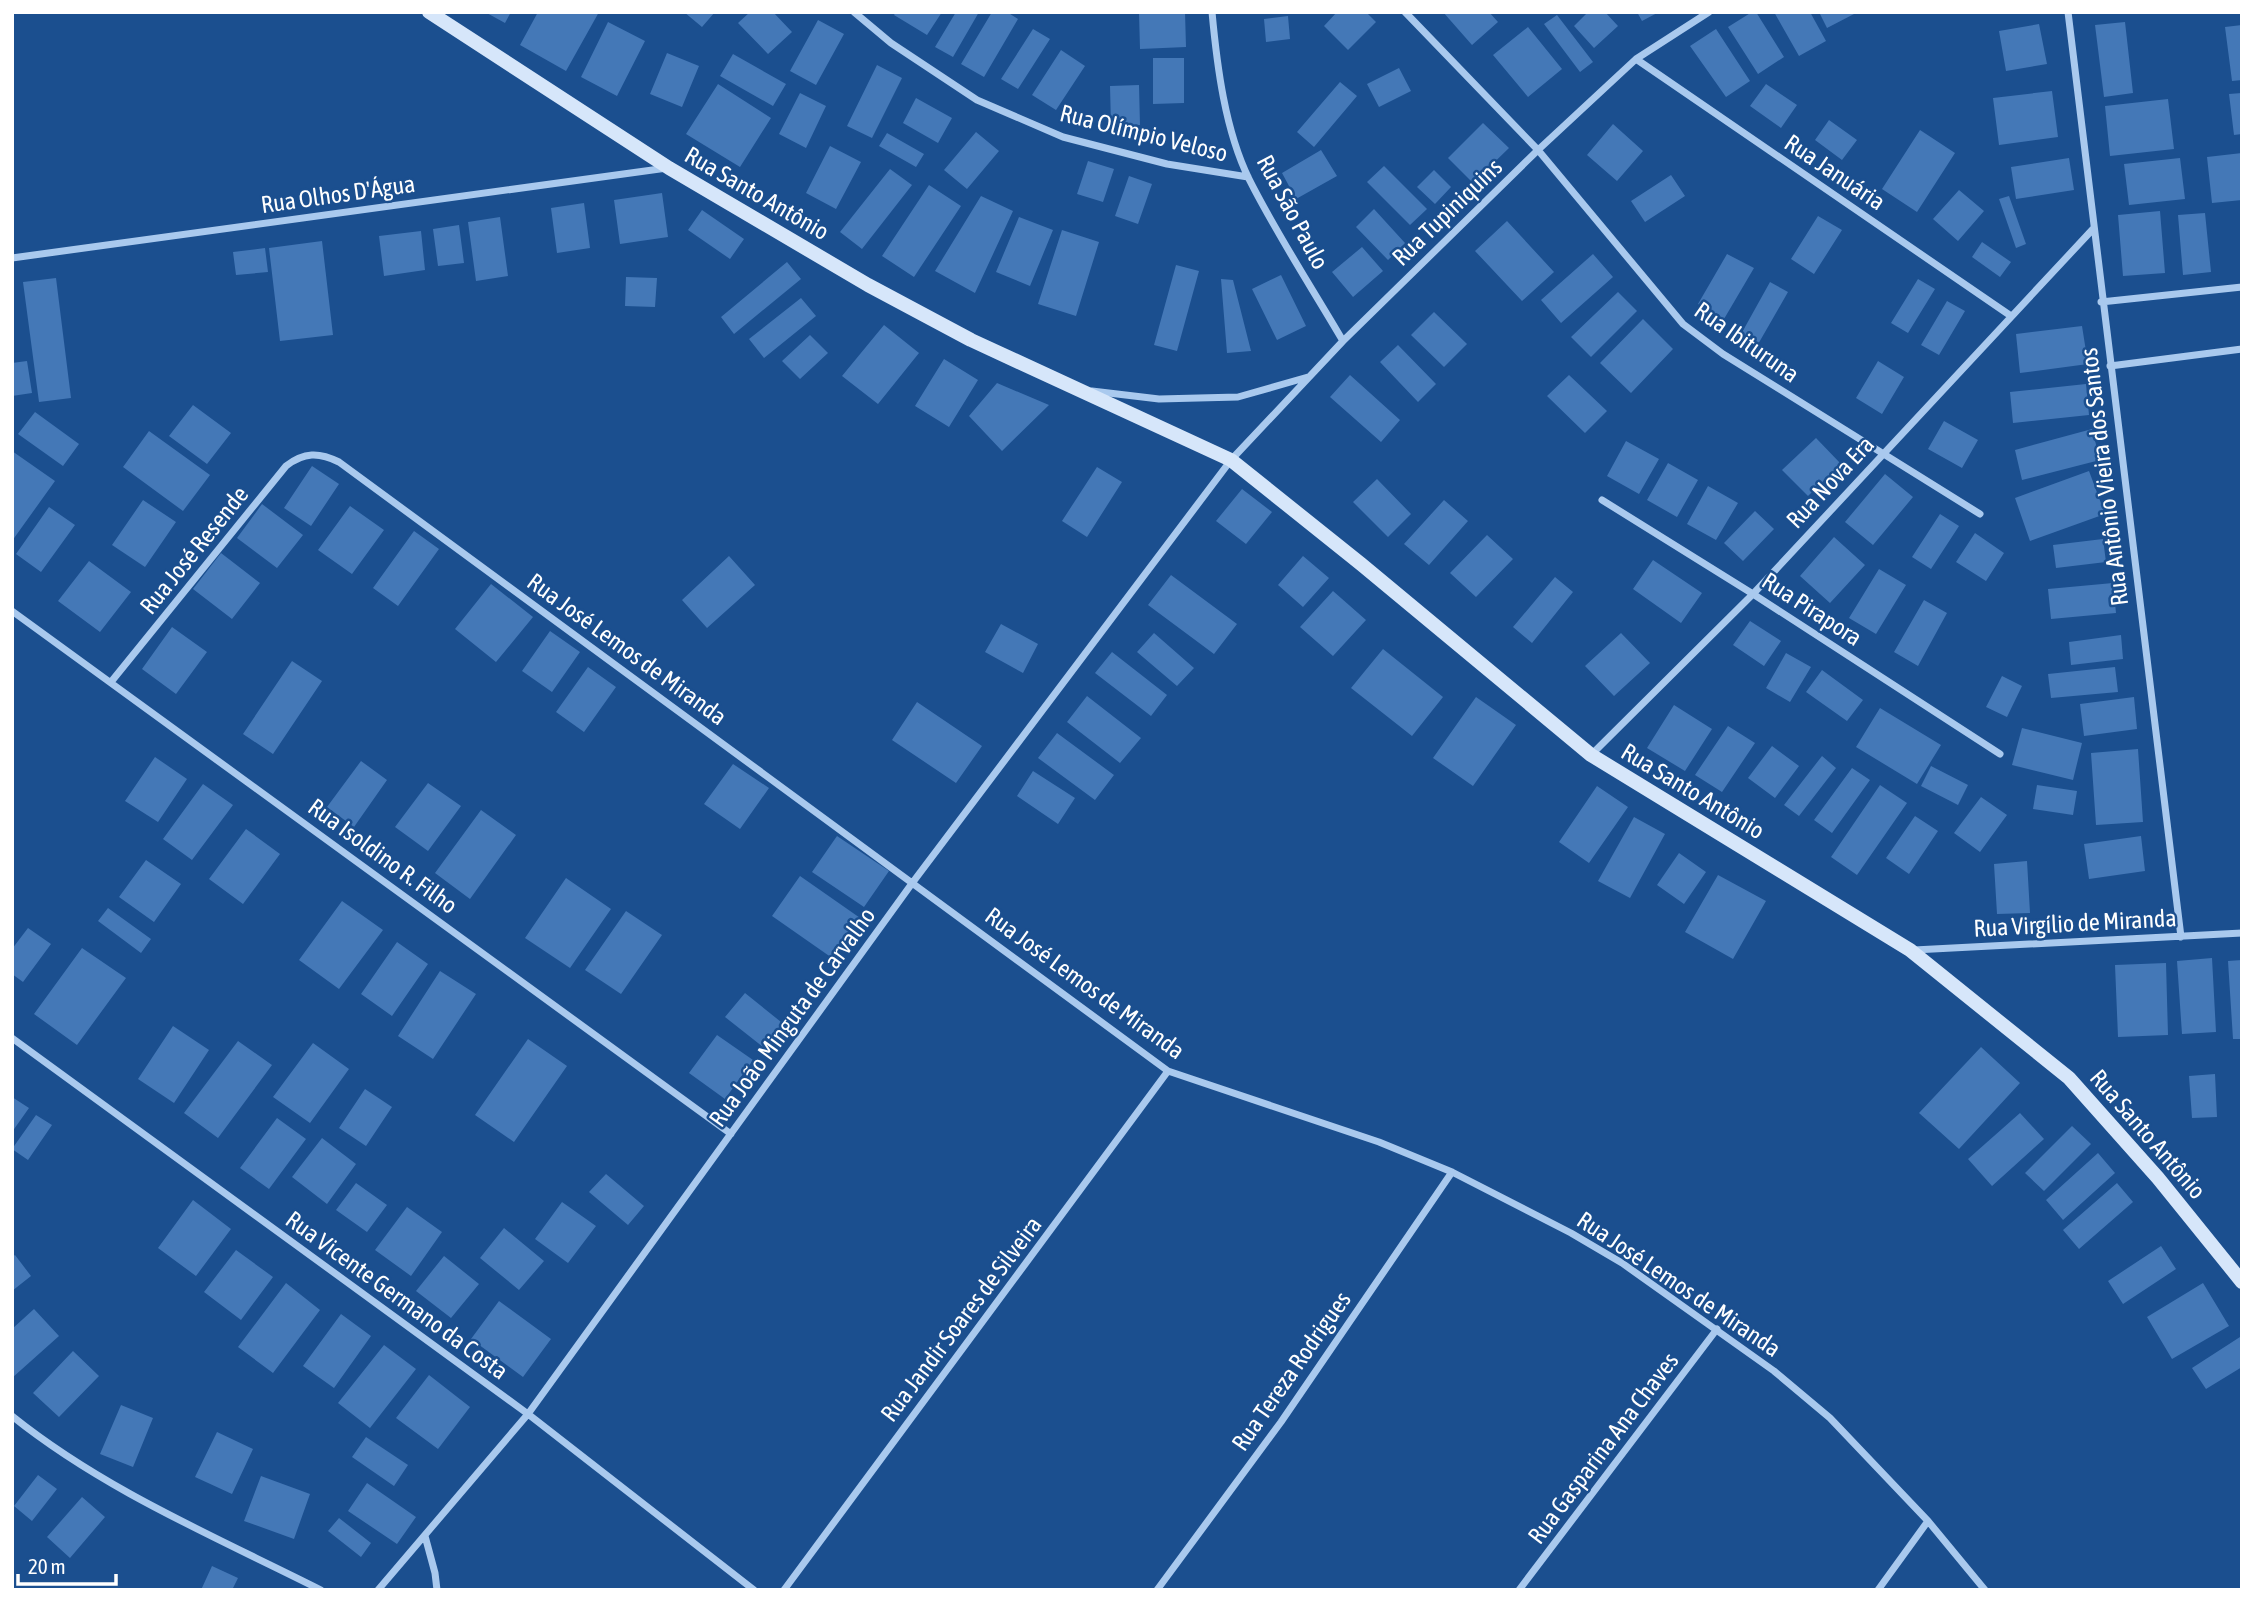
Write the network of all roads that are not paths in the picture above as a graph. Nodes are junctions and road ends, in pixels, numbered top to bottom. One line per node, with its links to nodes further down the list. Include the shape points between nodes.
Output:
1 (429, 12): 9 (street, Rua Santo Antônio)
2 (854, 12): 10 (street, Rua Olímpio Veloso, via 891,43 977,100 1063,137 1167,164)
3 (1212, 12): 10 (street, Rua São Paulo, via 1217,66)
4 (1405, 12): 8 (street, Rua Ibituruna)
5 (1709, 12): 7 (street, Rua Tupiniquins)
6 (2068, 12): 11 (street, Rua Antônio Vieira dos Santos)
7 (1636, 59): 8 (street, Rua Tupiniquins); 15 (street, Rua Januária)
8 (1538, 150): 16 (street, Rua Tupiniquins); 21 (street, Rua Ibituruna, via 1683,324 1723,354)
9 (669, 168): 12 (street, Rua Olhos D'Água); 20 (street, Rua Santo Antônio, via 868,285)
10 (1248, 177): 16 (street, Rua São Paulo)
11 (2092, 229): 14 (street, Rua Antônio Vieira dos Santos); 15 (street, Rua Nova Era)
12 (12, 258)
13 (2242, 287): 14 (street)
14 (2101, 302): 18 (street, Rua Antônio Vieira dos Santos)
15 (2011, 316): 21 (street, Rua Nova Era)
16 (1343, 341): 19 (street, Rua Tupiniquins)
17 (2242, 349): 18 (street)
18 (2110, 366): 33 (street, Rua Antônio Vieira dos Santos)
19 (1309, 377): 20 (street, Rua Santo Antônio, via 1238,397 1159,399); 23 (street, Rua Tupiniquins)
20 (1077, 389): 23 (street, Rua Santo Antônio)
21 (1883, 453): 25 (street, Rua Ibituruna); 26 (street, Rua Nova Era)
22 (314, 454): 28 (street, Rua José Resende, via 298,457 286,466); 31 (street, Rua José Lemos de Miranda, via 339,462)
23 (1231, 460): 30 (street, Rua Santo Antônio); 31 (street, Rua João Minguta de Carvalho)
24 (1602, 500): 26 (street, Rua Pirapora)
25 (1980, 514)
26 (1754, 594): 29 (street, Rua Pirapora); 30 (street, Rua Nova Era)
27 (12, 611): 28 (street, Rua Isoldino R. Filho)
28 (111, 682): 37 (street, Rua Isoldino R. Filho)
29 (2000, 754)
30 (1591, 755): 34 (street, Rua Santo Antônio)
31 (913, 882): 36 (street, Rua José Lemos de Miranda); 37 (street, Rua João Minguta de Carvalho)
32 (2242, 933): 33 (street, Rua Virgílio de Miranda)
33 (2181, 937): 34 (street, Rua Virgílio de Miranda)
34 (1910, 950): 39 (street, Rua Santo Antônio, via 2069,1078)
35 (12, 1038): 41 (street, Rua Vicente Germano da Costa)
36 (1168, 1071): 38 (street, Rua José Lemos de Miranda, via 1379,1142); 49 (street, Rua Jandir Soares de Silveira)
37 (731, 1133): 41 (street, Rua João Minguta de Carvalho)
38 (1451, 1172): 40 (street, Rua José Lemos de Miranda, via 1571,1233); 50 (street, Rua Tereza Rodrigues, via 1281,1422)
39 (2242, 1282)
40 (1717, 1329): 43 (street, Rua José Lemos de Miranda, via 1830,1418); 51 (street, Rua Gasparina Ana Chaves)
41 (528, 1414): 44 (street, Rua João Minguta de Carvalho); 48 (street, Rua Vicente Germano da Costa)
42 (12, 1416): 45 (street, via 110,1483)
43 (1928, 1521): 52 (street); 53 (street, Rua José Lemos de Miranda)
44 (425, 1536): 46 (street, Rua João Minguta de Carvalho); 47 (street)
45 (321, 1590)
46 (378, 1590)
47 (437, 1590)
48 (754, 1590)
49 (784, 1590)
50 (1157, 1590)
51 (1519, 1590)
52 (1878, 1590)
53 (1985, 1590)

